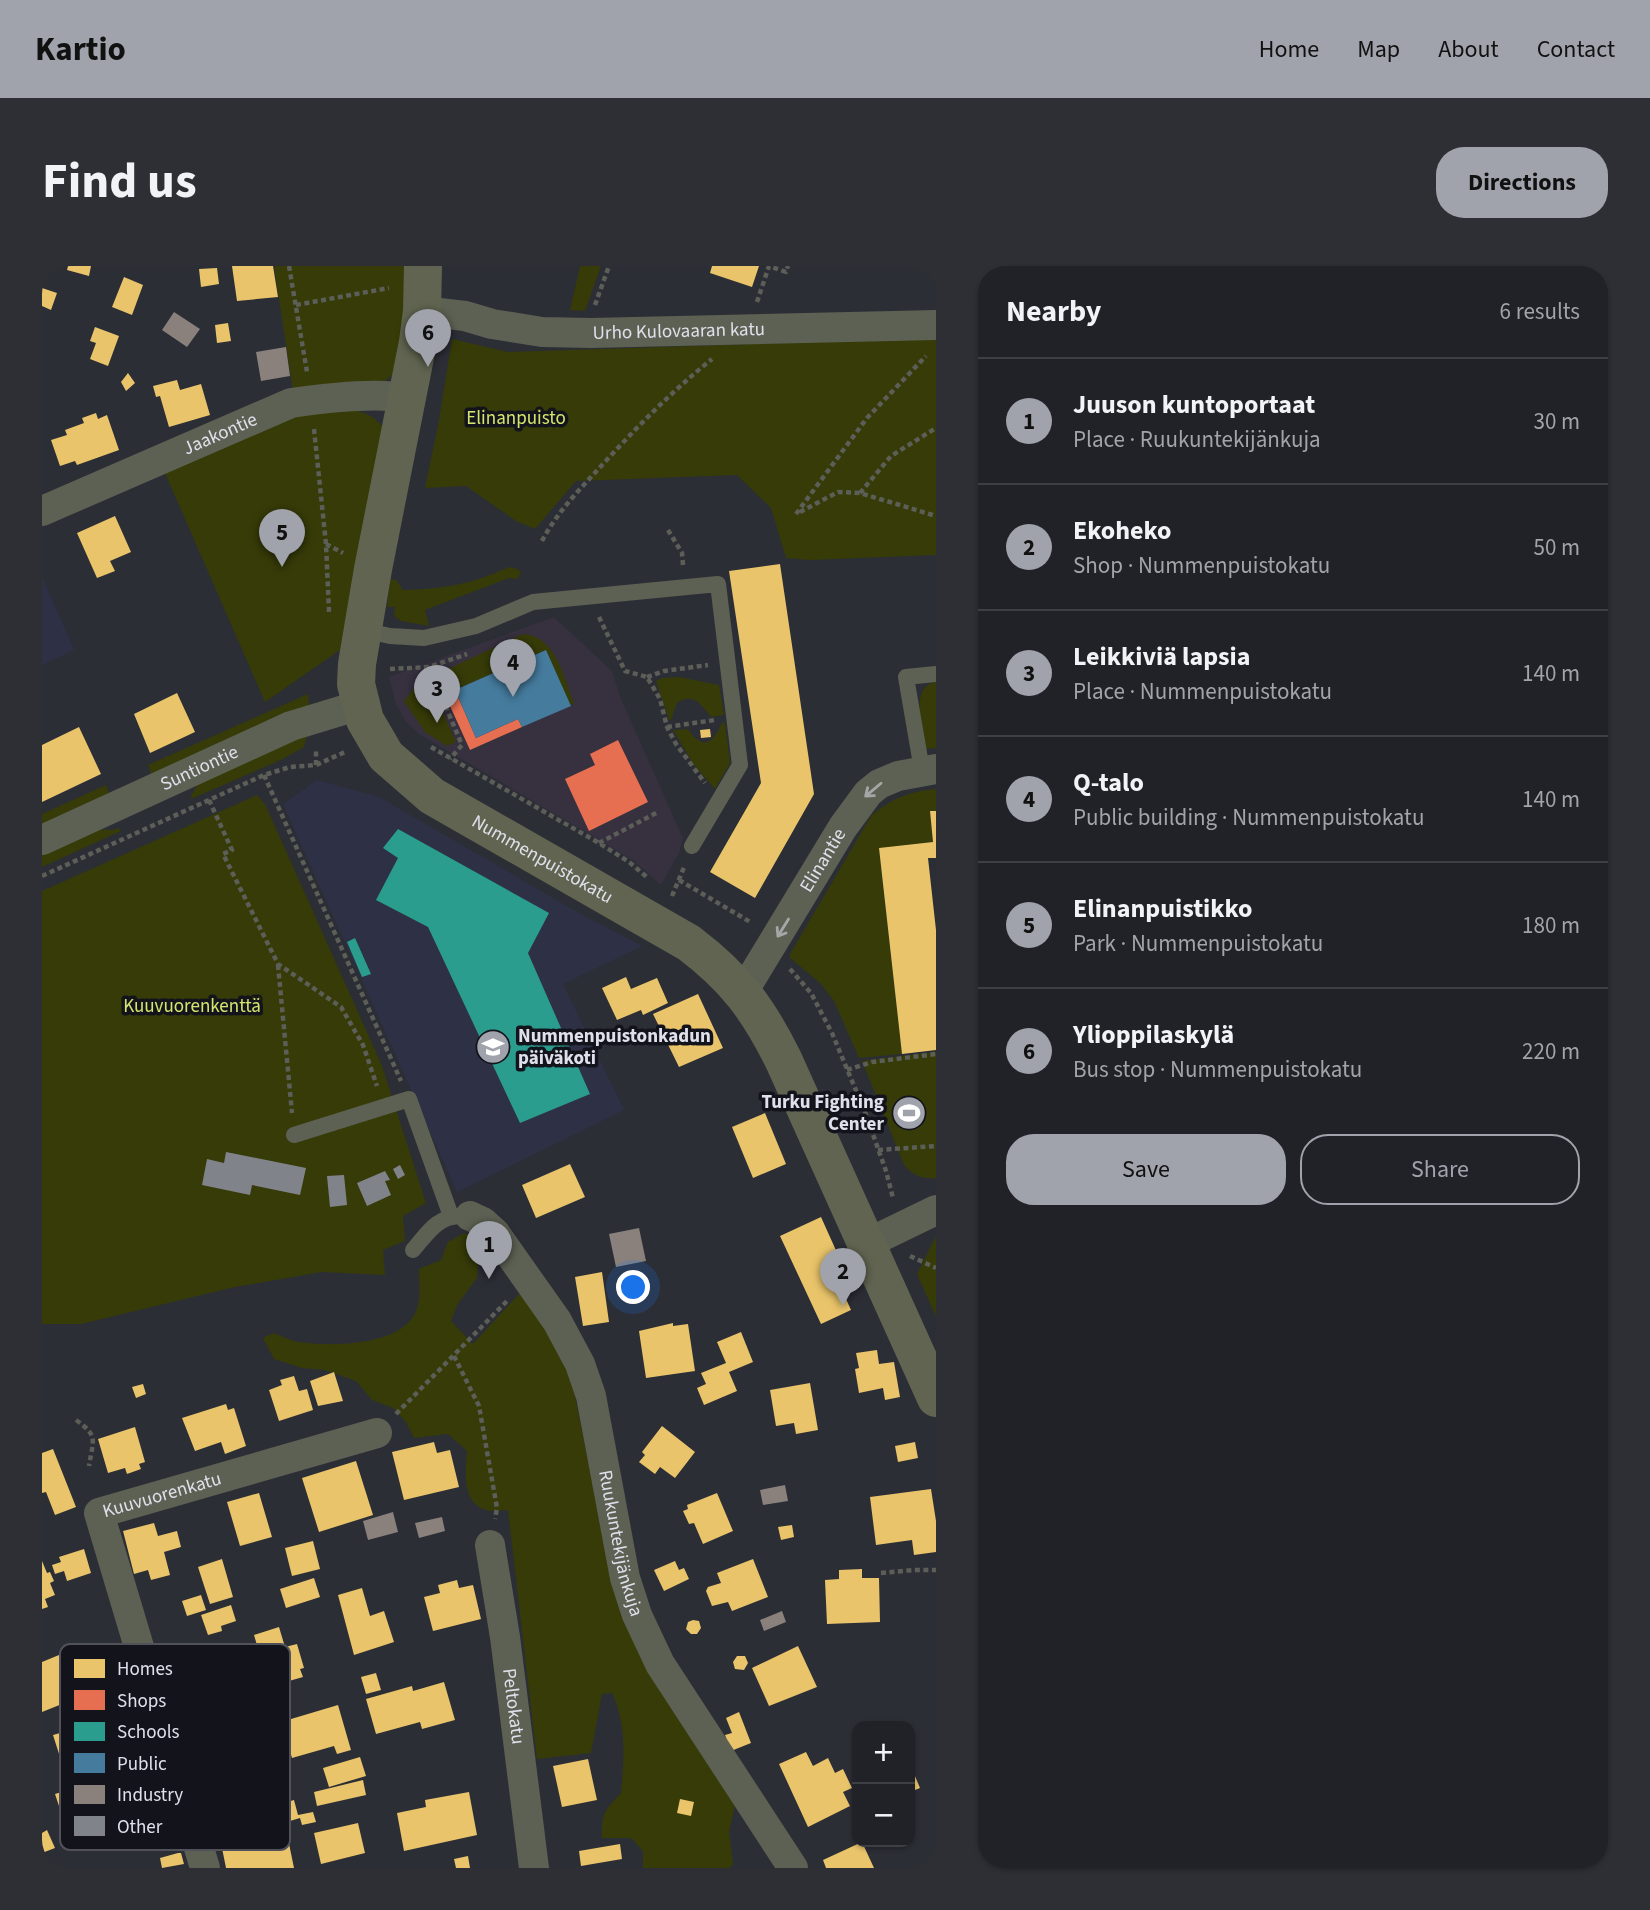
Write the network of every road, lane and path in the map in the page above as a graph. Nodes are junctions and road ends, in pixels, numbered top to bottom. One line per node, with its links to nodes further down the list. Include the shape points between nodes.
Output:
1 (289, 266): 6 (path)
2 (423, 266): 7 (street, Nummenpuistokatu)
3 (609, 266): 10 (path)
4 (788, 266): 9 (path, via 786,272 769,266)
5 (391, 287): 6 (path)
6 (296, 305): 12 (path)
7 (422, 311): 10 (street, Urho Kulovaaran katu, via 542,332); 13 (street, Nummenpuistokatu)
8 (936, 325): 9 (street, Urho Kulovaaran katu)
9 (747, 331): 10 (street, Urho Kulovaaran katu); 20 (path, via 646,418 590,478)
10 (590, 333)
11 (927, 355): 16 (path, via 867,418 796,514 838,492)
12 (307, 373)
13 (408, 398): 17 (street, Jaakontie, via 291,403); 23 (street, Nummenpuistokatu)
14 (313, 427): 23 (path, via 326,544)
15 (936, 428): 16 (path, via 891,456)
16 (860, 493): 18 (path)
17 (42, 511)
18 (936, 516)
19 (668, 530): 21 (path, via 682,553)
20 (542, 541)
21 (685, 587): 22 (lane); 25 (lane, via 718,584)
22 (589, 596): 23 (lane, via 534,601 476,626 425,638 390,636); 29 (path, via 625,671)
23 (346, 623): 30 (street, Nummenpuistokatu)
24 (471, 652): 26 (path)
25 (727, 662): 29 (path); 31 (lane)
26 (429, 667): 27 (path); 35 (path, via 462,745)
27 (384, 669)
28 (936, 674): 36 (lane, via 906,677)
29 (647, 677): 32 (path, via 660,699)
30 (360, 705): 41 (street, Suntiontie, via 290,726); 51 (street, Nummenpuistokatu, via 386,756 432,796 689,943)
31 (734, 718): 32 (path); 38 (lane, via 740,765)
32 (667, 726): 38 (path, via 693,768)
33 (421, 741): 35 (path)
34 (355, 748): 37 (path, via 316,765)
35 (450, 759): 42 (path)
36 (929, 769): 51 (street, Elinantie, one-way to 51, via 879,784 858,805)
37 (264, 775): 39 (path); 54 (path)
38 (720, 799): 43 (lane)
39 (209, 800): 44 (path); 50 (path, via 232,850 223,855)
40 (658, 812): 42 (path)
41 (42, 840)
42 (599, 844): 46 (path)
43 (692, 846): 45 (path)
44 (42, 876)
45 (679, 880): 47 (path, via 667,898); 48 (path)
46 (651, 881)
47 (679, 905)
48 (762, 928)
49 (783, 962): 53 (path, via 818,1004)
50 (278, 964): 55 (path, via 341,1007 363,1045); 56 (path)
51 (743, 992): 62 (street, Nummenpuistokatu, via 783,1059)
52 (936, 1054): 53 (path)
53 (847, 1070): 58 (path)
54 (409, 1099): 55 (lane); 61 (lane)
55 (384, 1106): 56 (lane)
56 (294, 1135)
57 (936, 1146): 58 (path)
58 (878, 1150): 59 (path)
59 (895, 1206)
60 (936, 1210): 62 (street)
61 (460, 1216): 63 (lane, via 437,1222); 79 (street, Ruukuntekijänkuja, via 495,1233 571,1344 591,1396 636,1615 660,1664)
62 (866, 1244): 68 (street, Nummenpuistokatu)
63 (413, 1250)
64 (910, 1256): 65 (path)
65 (936, 1268)
66 (514, 1294): 67 (path)
67 (454, 1356): 70 (path); 72 (path, via 479,1406 497,1508)
68 (936, 1398)
69 (76, 1420): 71 (path, via 93,1437)
70 (386, 1424): 75 (street, Kuuvuorenkatu, via 99,1513)
71 (89, 1466)
72 (490, 1545): 78 (street, Peltokatu)
73 (936, 1570): 74 (path)
74 (881, 1573)
75 (138, 1644)
76 (200, 1850): 77 (street, Kuuvuorenkatu)
77 (205, 1868)
78 (534, 1868)
79 (793, 1868)

